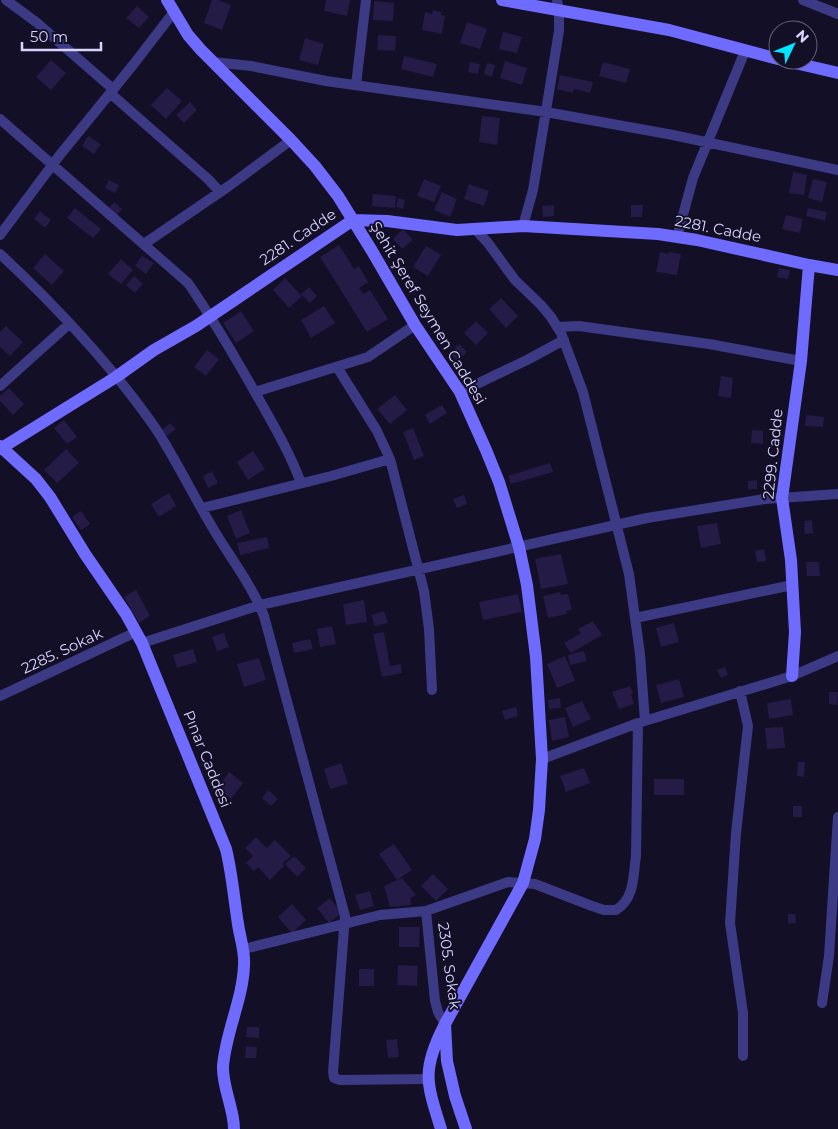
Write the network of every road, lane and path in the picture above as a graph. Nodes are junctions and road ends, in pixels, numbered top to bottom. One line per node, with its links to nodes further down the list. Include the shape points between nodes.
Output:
1 (6, 0): 15 (street, via 36,22)
2 (167, 0): 7 (street, Şehit Şeref Seymen Caddesi)
3 (366, 0): 14 (street)
4 (502, 0): 6 (street)
5 (803, 0): 8 (street)
6 (558, 6): 9 (street, via 669,30); 16 (street, via 559,31)
7 (173, 13): 11 (street, Şehit Şeref Seymen Caddesi); 15 (street)
8 (838, 14)
9 (745, 51): 10 (street); 19 (street)
10 (768, 57)
11 (213, 62): 14 (street); 18 (street, Şehit Şeref Seymen Caddesi)
12 (818, 69): 13 (street)
13 (838, 73)
14 (356, 85): 16 (street)
15 (112, 91): 20 (street); 22 (street)
16 (546, 112): 19 (street); 24 (street, via 534,190)
17 (0, 119): 20 (street)
18 (291, 140): 22 (street); 23 (street, Şehit Şeref Seymen Caddesi)
19 (707, 143): 21 (street); 27 (street, via 693,178)
20 (52, 165): 26 (street); 28 (street)
21 (838, 170)
22 (220, 192): 28 (street)
23 (353, 220): 25 (street, 2281. Cadde); 32 (street, 2281. Cadde); 34 (street, Şehit Şeref Seymen Caddesi)
24 (522, 226): 25 (street, 2281. Cadde); 27 (street, 2281. Cadde)
25 (476, 230): 35 (street)
26 (0, 235)
27 (677, 237): 30 (street, 2281. Cadde)
28 (144, 244): 32 (street, via 188,284)
29 (0, 254): 33 (street)
30 (808, 265): 31 (street, 2281. Cadde); 37 (street, 2299. Cadde)
31 (838, 270)
32 (210, 316): 39 (street, 2281. Cadde); 41 (street)
33 (69, 324): 39 (street); 40 (street)
34 (415, 325): 38 (street, via 368,357); 42 (street, Şehit Şeref Seymen Caddesi)
35 (557, 327): 36 (street); 37 (street, via 580,326)
36 (564, 340): 42 (street); 49 (street, via 583,392)
37 (801, 361): 47 (street, 2299. Cadde)
38 (337, 367): 41 (street); 44 (street, via 377,431)
39 (116, 377): 43 (street, 2281. Cadde); 48 (street, via 160,435)
40 (0, 386)
41 (255, 392): 45 (street, via 288,450)
42 (460, 392): 50 (street, Şehit Şeref Seymen Caddesi, via 499,482)
43 (1, 447): 55 (street, Pınar Caddesi, via 36,479 50,497)
44 (390, 459): 45 (street); 51 (street)
45 (301, 483): 48 (street)
46 (838, 494): 47 (street, 2285. Sokak)
47 (782, 498): 49 (street, 2285. Sokak); 52 (street, 2299. Cadde)
48 (202, 508): 53 (street)
49 (617, 525): 50 (street, 2285. Sokak); 54 (street)
50 (520, 548): 51 (street, 2285. Sokak); 62 (street, Şehit Şeref Seymen Caddesi, via 535,647)
51 (420, 570): 53 (street, 2285. Sokak); 58 (street, via 429,629)
52 (792, 585): 54 (street); 57 (street, 2299. Cadde)
53 (260, 605): 55 (street, 2285. Sokak); 66 (street, via 346,916)
54 (635, 618): 61 (street)
55 (139, 638): 60 (street, 2285. Sokak); 67 (street, Pınar Caddesi, via 226,849)
56 (838, 656): 57 (street)
57 (792, 676): 59 (street)
58 (432, 690)
59 (740, 691): 61 (street); 70 (street, via 748,726 730,923 743,1013)
60 (0, 696)
61 (642, 722): 62 (street); 64 (street, via 636,856 629,897 616,910 604,910 535,884)
62 (542, 759): 64 (street, Şehit Şeref Seymen Caddesi, via 535,839)
63 (838, 817): 68 (street)
64 (523, 883): 65 (street, via 508,882); 69 (street, Şehit Şeref Seymen Caddesi)
65 (426, 911): 66 (street, via 380,915); 69 (street, 2305. Sokak, via 435,1002)
66 (345, 923): 67 (street); 71 (street, via 334,1078)
67 (244, 949): 72 (street, Pınar Caddesi, via 243,978 223,1067)
68 (822, 1003)
69 (445, 1024): 71 (street, Şehit Şeref Seymen Caddesi, via 432,1052); 74 (street, via 447,1061)
70 (743, 1056)
71 (428, 1079): 73 (street)
72 (234, 1129)
73 (442, 1129)
74 (466, 1129)

